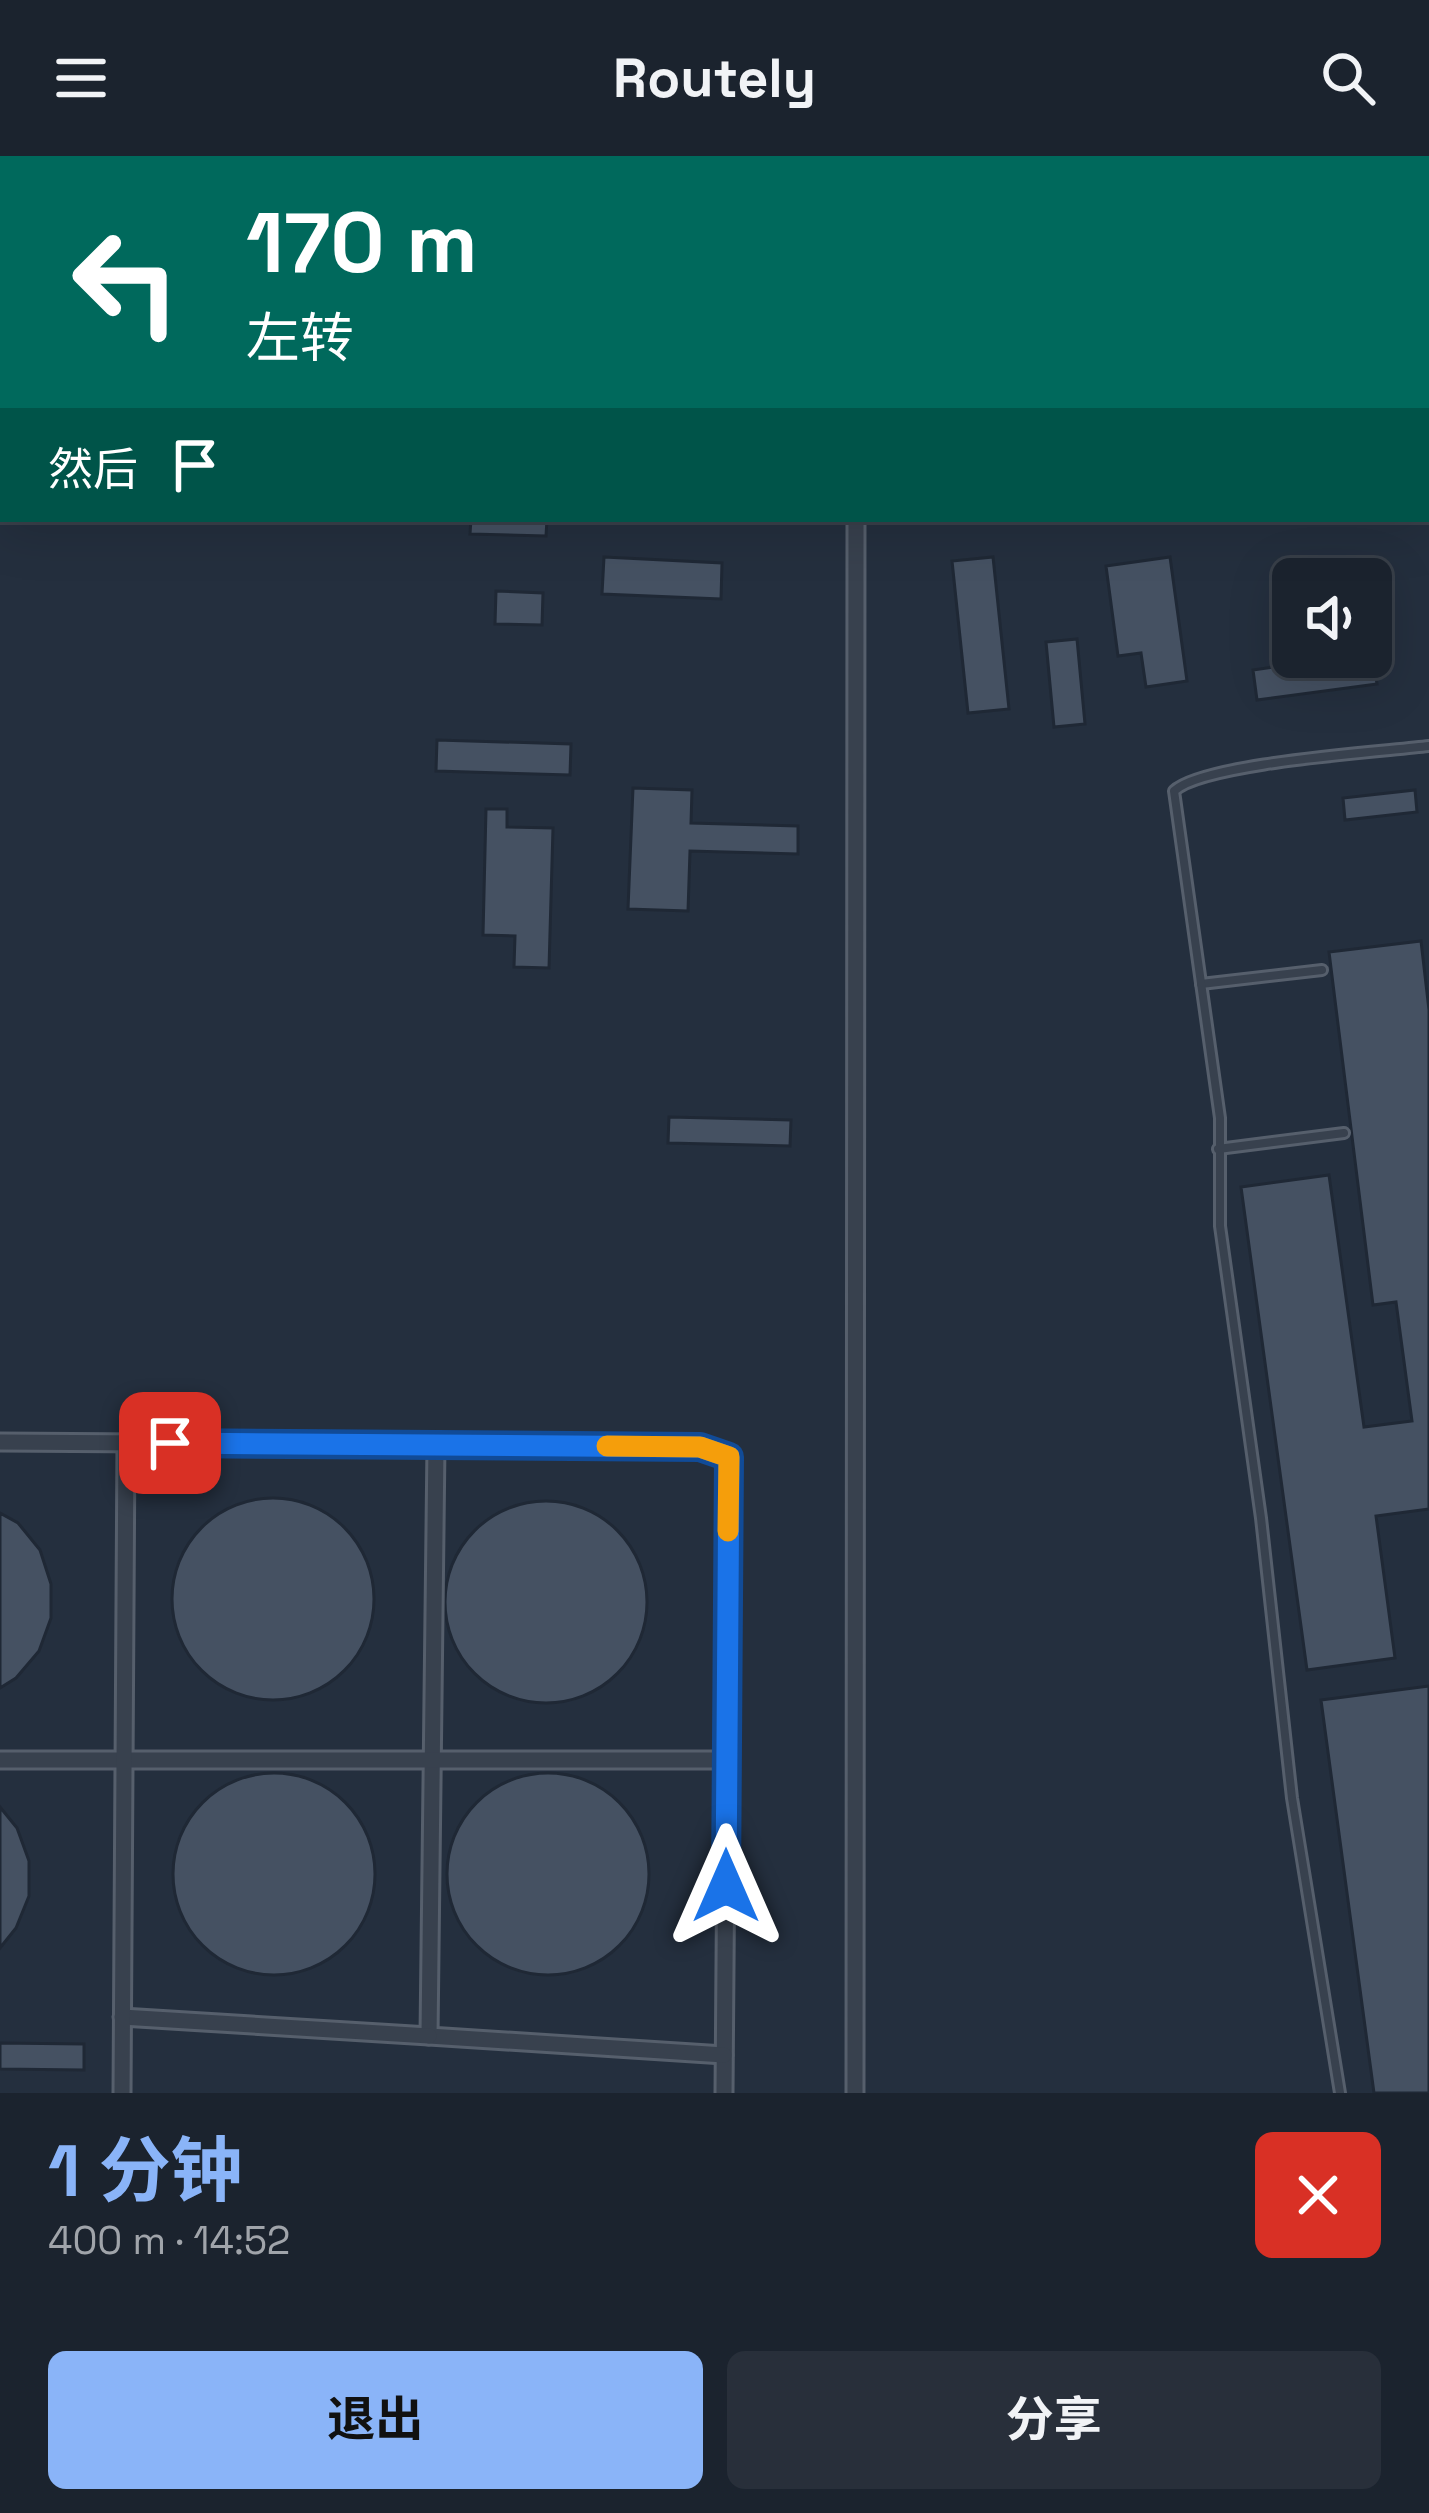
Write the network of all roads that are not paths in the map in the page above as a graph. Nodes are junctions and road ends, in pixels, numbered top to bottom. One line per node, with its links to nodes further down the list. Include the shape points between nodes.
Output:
1 (856, 522): 19 (street)
2 (1429, 746): 4 (lane, via 1227,772 1174,791)
3 (1322, 970): 4 (lane)
4 (1201, 984): 6 (lane)
5 (1344, 1132): 6 (lane)
6 (1218, 1149): 20 (lane, via 1220,1226 1292,1798)
7 (0, 1442): 8 (street)
8 (126, 1442): 9 (street); 13 (street)
9 (436, 1445): 11 (street, via 700,1447 729,1457); 12 (street)
10 (0, 1760): 13 (street)
11 (727, 1760): 12 (street); 16 (street)
12 (432, 1761): 13 (street); 15 (street)
13 (124, 1762): 14 (street)
14 (122, 2017): 15 (street); 17 (street)
15 (429, 2036): 16 (street)
16 (724, 2055): 18 (street)
17 (122, 2093)
18 (724, 2093)
19 (855, 2093)
20 (1340, 2093)

